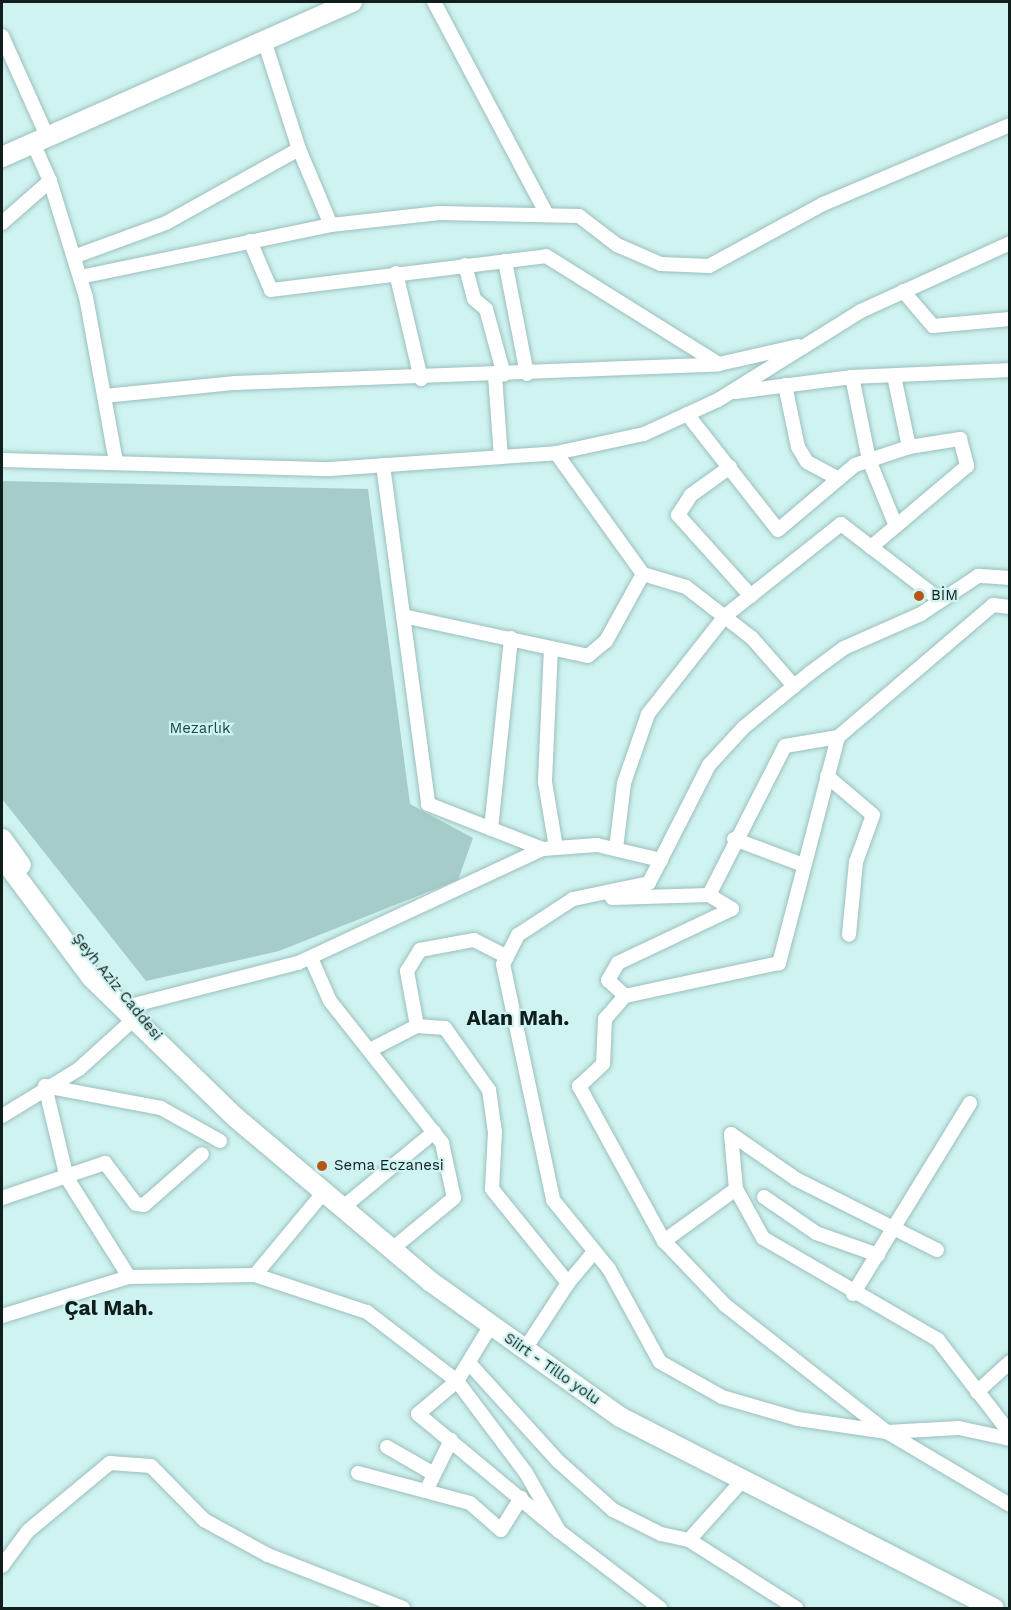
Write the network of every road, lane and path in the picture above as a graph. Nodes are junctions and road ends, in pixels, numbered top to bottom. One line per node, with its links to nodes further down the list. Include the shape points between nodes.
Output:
1 (352, 2): 4 (main road)
2 (434, 2): 10 (street)
3 (2, 36): 6 (street)
4 (264, 40): 6 (main road); 7 (street)
5 (1010, 125): 10 (street, via 823,204 709,266 661,264 617,245 579,216)
6 (40, 140): 8 (main road); 9 (street)
7 (299, 149): 12 (street); 15 (street, via 165,223)
8 (2, 157)
9 (50, 181): 11 (street); 15 (street)
10 (545, 212): 12 (street, via 439,213)
11 (2, 223)
12 (331, 225): 13 (street)
13 (250, 242): 18 (street, via 271,290); 19 (street)
14 (1010, 243): 20 (street)
15 (76, 256): 19 (street)
16 (505, 261): 17 (street); 23 (street, via 546,256); 25 (street)
17 (465, 265): 18 (street); 26 (street, via 474,299 486,309)
18 (396, 273): 29 (street)
19 (80, 277): 32 (street)
20 (903, 291): 21 (street, via 933,326); 22 (street)
21 (1010, 319)
22 (809, 343): 23 (street); 31 (street)
23 (719, 364): 25 (street)
24 (1010, 370): 27 (street)
25 (527, 374): 26 (street)
26 (499, 375): 29 (street); 36 (street)
27 (894, 376): 28 (street); 34 (street)
28 (852, 377): 30 (street); 38 (street)
29 (421, 379): 32 (street, via 235,382)
30 (785, 385): 31 (street); 42 (street, via 798,447 807,462)
31 (730, 392): 33 (street)
32 (104, 396): 39 (street)
33 (687, 414): 35 (street, via 644,434); 41 (street)
34 (909, 447): 38 (street); 43 (street, via 960,439 967,466)
35 (556, 453): 36 (street); 45 (street)
36 (501, 457): 40 (street)
37 (2, 460): 39 (street)
38 (869, 460): 42 (street); 43 (street)
39 (116, 462): 40 (street, via 330,469)
40 (383, 465): 50 (street)
41 (730, 467): 42 (street, via 778,530); 47 (street, via 691,495 678,515)
42 (839, 479)
43 (896, 526): 44 (street)
44 (871, 547): 47 (street, via 841,524); 48 (street)
45 (643, 574): 51 (street, via 686,587); 53 (street, via 606,641 588,656)
46 (1010, 578): 48 (street, via 978,576)
47 (751, 596): 51 (street)
48 (940, 600): 54 (street, via 887,632 844,648)
49 (1010, 608): 55 (street, via 993,605)
50 (403, 616): 52 (street); 57 (street, via 428,804)
51 (725, 616): 54 (street); 61 (street, via 648,714 624,783)
52 (511, 638): 53 (street); 57 (street)
53 (550, 648): 60 (street, via 545,782)
54 (794, 686): 62 (street, via 709,765)
55 (838, 737): 56 (street); 59 (street, via 784,746)
56 (827, 776): 63 (street); 67 (street, via 873,815 856,862)
57 (491, 829): 60 (street)
58 (2, 839): 64 (main road, Şeyh Aziz Caddesi)
59 (734, 839): 63 (street); 65 (street)
60 (550, 849): 61 (street, via 597,844); 69 (street)
61 (616, 849): 62 (street)
62 (661, 860): 66 (street, via 649,883)
63 (801, 864): 70 (street, via 779,963)
64 (9, 869): 71 (main road, Şeyh Aziz Caddesi, via 91,977)
65 (709, 895): 66 (street); 70 (street, via 732,909 618,963 608,980)
66 (573, 899): 68 (street, via 518,935)
67 (849, 935)
68 (507, 957): 72 (street, via 474,940 420,950 407,971); 91 (street, via 503,964 553,1200)
69 (311, 958): 71 (street); 74 (street, via 330,1001)
70 (625, 996): 88 (street, via 605,1019 603,1064 579,1086)
71 (132, 1012): 73 (main road, Şeyh Aziz Caddesi); 75 (street, via 79,1069)
72 (417, 1026): 74 (street); 95 (street, via 445,1028 489,1090 495,1132 492,1189)
73 (167, 1047): 83 (main road, Siirt - Tillo yolu)
74 (370, 1050): 78 (street)
75 (45, 1086): 77 (street); 79 (street, via 161,1108); 81 (street)
76 (970, 1103): 87 (street)
77 (2, 1116)
78 (434, 1132): 86 (street); 89 (street, via 442,1143 454,1198)
79 (220, 1141)
80 (202, 1154): 81 (street, via 144,1205 136,1204 105,1164)
81 (67, 1178): 85 (street); 94 (street)
82 (736, 1189): 87 (street, via 731,1134 796,1179); 88 (street); 96 (street, via 763,1238)
83 (323, 1193): 86 (main road, Siirt - Tillo yolu); 93 (street)
84 (765, 1197): 92 (street, via 816,1233)
85 (2, 1198)
86 (341, 1209): 89 (main road, Siirt - Tillo yolu)
87 (894, 1228): 90 (street); 92 (street)
88 (664, 1241): 104 (street, via 725,1305)
89 (391, 1250): 98 (main road, Siirt - Tillo yolu)
90 (937, 1250)
91 (594, 1252): 95 (street); 104 (street, via 660,1362 722,1397 798,1419)
92 (878, 1255): 96 (street)
93 (255, 1275): 94 (street); 102 (street, via 368,1312)
94 (129, 1277): 97 (street)
95 (568, 1283): 99 (street)
96 (853, 1294): 103 (street, via 938,1340)
97 (2, 1316)
98 (491, 1325): 99 (main road, Siirt - Tillo yolu); 101 (street)
99 (525, 1349): 111 (main road, Siirt - Tillo yolu, via 620,1417)
100 (1010, 1362): 103 (street)
101 (469, 1363): 102 (street); 116 (street, via 597,1497 661,1534)
102 (458, 1382): 107 (street, via 418,1414); 115 (street, via 526,1473)
103 (977, 1392): 105 (street)
104 (887, 1432): 106 (street, via 959,1428); 114 (street)
105 (1010, 1433)
106 (1010, 1439)
107 (451, 1440): 110 (street); 113 (street)
108 (387, 1447): 110 (street)
109 (358, 1473): 112 (street)
110 (434, 1474): 112 (street)
111 (741, 1482): 116 (street); 121 (main road, Siirt - Tillo yolu)
112 (426, 1491): 113 (street, via 470,1503 501,1530)
113 (521, 1498): 115 (street)
114 (1010, 1505)
115 (559, 1531): 119 (street)
116 (689, 1540): 120 (street)
117 (2, 1566): 118 (street, via 28,1531 110,1462 152,1466 204,1520 268,1555)
118 (403, 1608)
119 (660, 1608)
120 (796, 1608)
121 (991, 1608)

